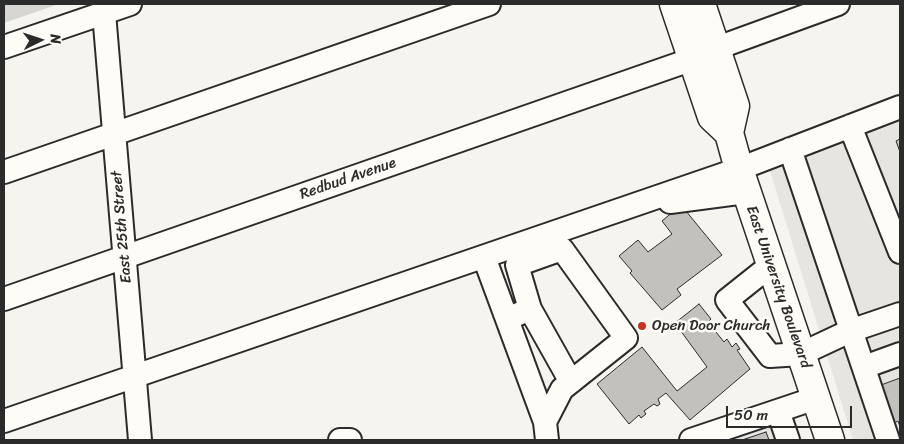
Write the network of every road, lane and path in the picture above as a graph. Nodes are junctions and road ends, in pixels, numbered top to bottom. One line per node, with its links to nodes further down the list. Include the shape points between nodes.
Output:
1 (130, 4): 6 (street)
2 (490, 4): 11 (street)
3 (674, 4): 8 (main road, East University Boulevard)
4 (701, 4): 8 (main road, East University Boulevard)
5 (838, 4): 8 (street, Redbud Avenue)
6 (104, 13): 7 (street); 11 (street, East 25th Street)
7 (4, 48)
8 (705, 53): 14 (main road, East University Boulevard, via 734,106 729,133); 18 (street, Redbud Avenue)
9 (900, 107): 10 (street)
10 (850, 126): 12 (street); 17 (street)
11 (114, 134): 13 (street); 18 (street, East 25th Street)
12 (790, 149): 14 (street); 25 (street)
13 (4, 172)
14 (743, 180): 15 (street, via 685,202); 20 (main road, East University Boulevard)
15 (641, 203): 16 (street, via 639,211); 19 (street)
16 (562, 249): 22 (street, via 516,265); 30 (street, via 626,338)
17 (900, 252)
18 (124, 257): 21 (street, Redbud Avenue); 29 (street, East 25th Street)
19 (484, 257): 24 (street); 29 (street)
20 (771, 265): 26 (main road, East University Boulevard); 26 (street, via 728,300 770,356)
21 (4, 299)
22 (530, 309): 24 (street); 30 (street)
23 (900, 314): 25 (street)
24 (507, 319): 34 (street)
25 (850, 331): 26 (street); 28 (street)
26 (800, 354): 31 (main road, East University Boulevard)
27 (900, 354): 28 (street)
28 (864, 367): 41 (street)
29 (134, 378): 33 (street); 35 (street, East 25th Street)
30 (571, 382): 34 (street, via 562,389)
31 (816, 398): 32 (street); 40 (main road, East University Boulevard)
32 (778, 411): 38 (street); 39 (street)
33 (4, 421)
34 (546, 431)
35 (140, 440)
36 (340, 440): 37 (street)
37 (350, 440)
38 (691, 440)
39 (788, 440)
40 (830, 440)
41 (888, 440)

